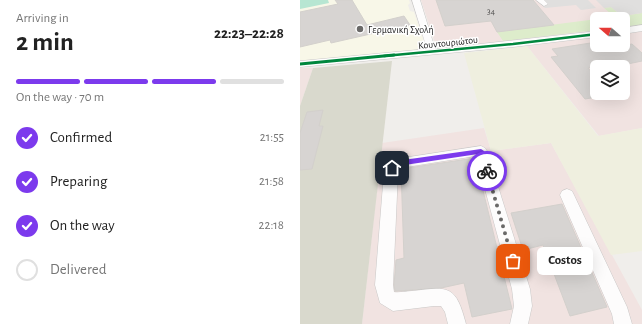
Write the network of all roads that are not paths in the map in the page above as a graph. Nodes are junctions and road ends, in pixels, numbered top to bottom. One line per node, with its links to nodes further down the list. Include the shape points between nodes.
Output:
1 (416, 0): 5 (street)
2 (642, 28): 3 (street)
3 (630, 30)
4 (590, 35): 5 (street, Κουντουριώτου)
5 (432, 52): 6 (street, Κουντουριώτου)
6 (300, 64)
7 (567, 195): 10 (street, via 621,313)
8 (457, 324): 9 (street, via 453,308 446,298 393,302 386,297 384,285 391,172 396,164 481,151 521,289 524,306)
9 (519, 324)
10 (622, 324)

